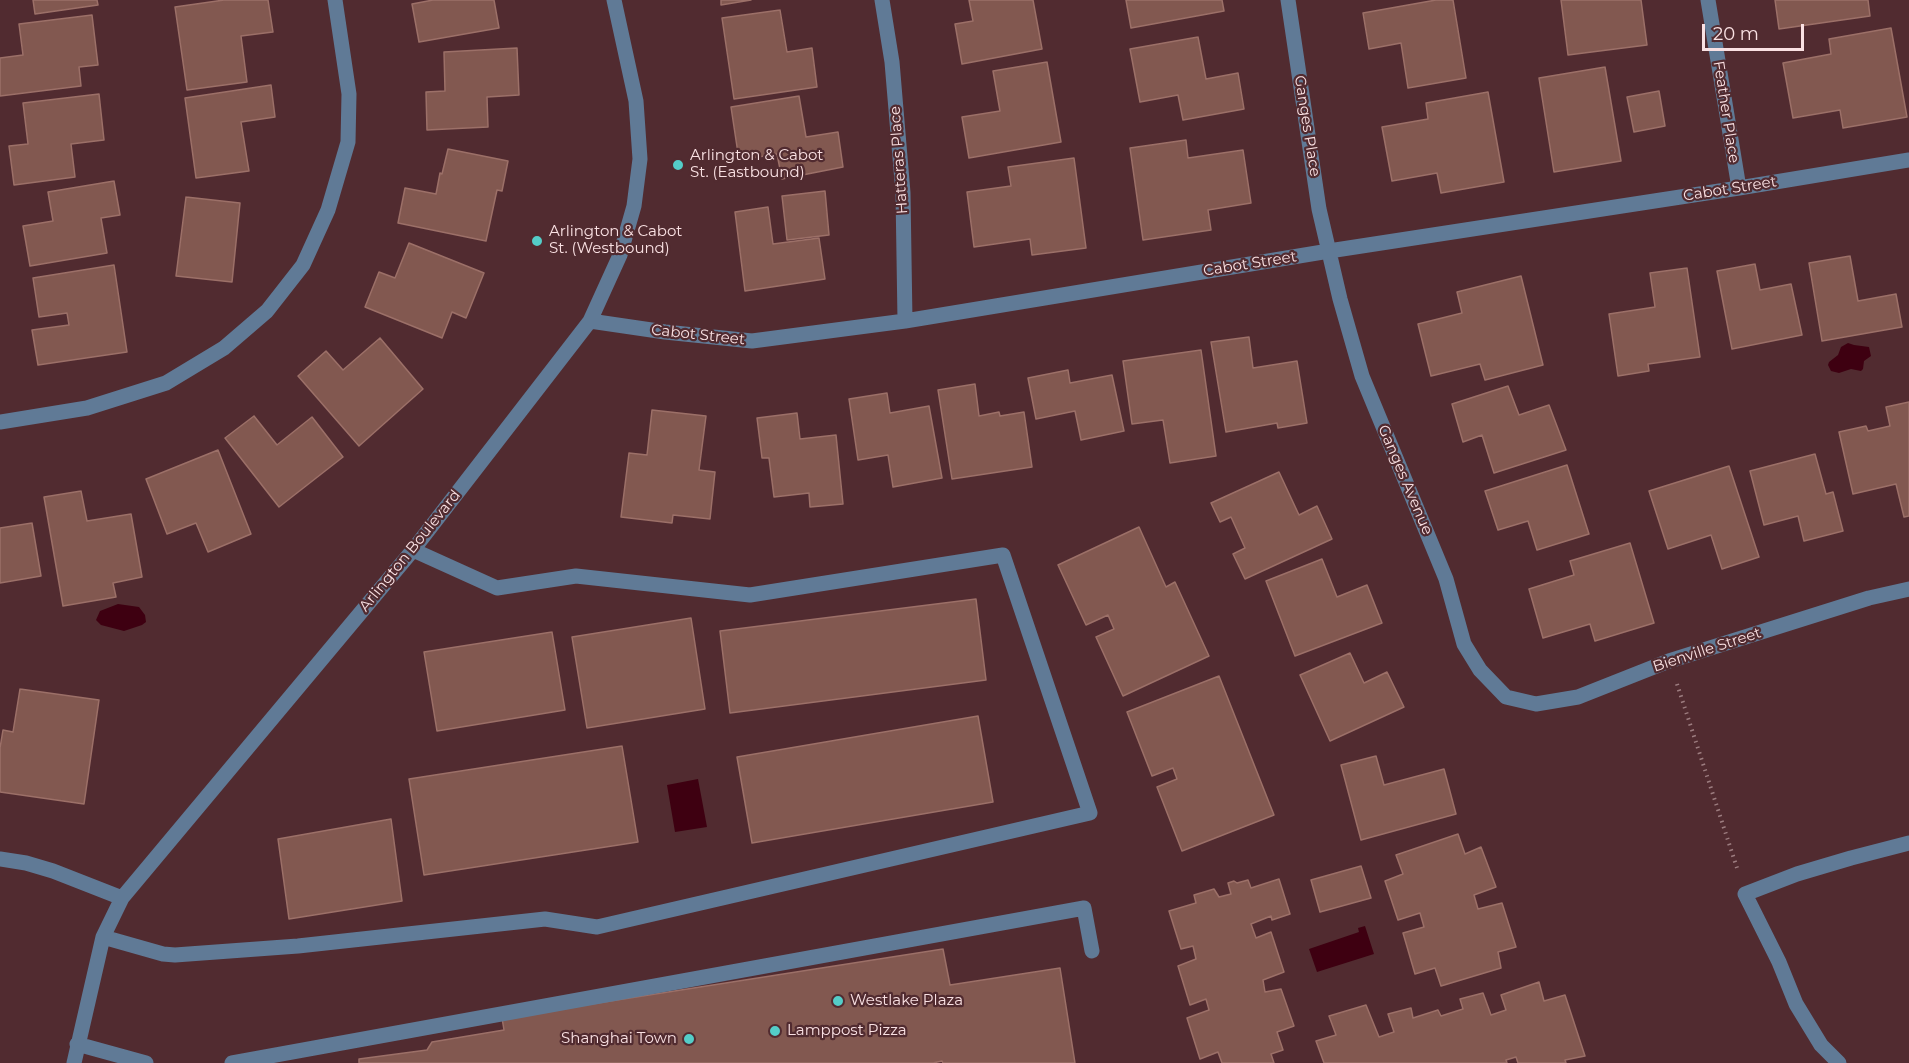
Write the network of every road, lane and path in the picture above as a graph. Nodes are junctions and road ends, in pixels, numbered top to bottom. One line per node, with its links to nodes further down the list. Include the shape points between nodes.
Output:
1 (335, 0): 11 (street, via 349,94 348,142 328,210 303,265 267,311 224,348 166,383 87,408)
2 (614, 0): 9 (street, Arlington Boulevard, via 636,101 640,159 634,206 620,255)
3 (882, 0): 10 (street, Hatteras Place, via 892,62 903,193)
4 (1288, 0): 8 (street, Ganges Place, via 1319,209)
5 (1708, 0): 7 (street, Feather Place)
6 (1909, 160): 7 (street, Cabot Street)
7 (1739, 188): 8 (street, Cabot Street)
8 (1329, 251): 10 (street, Cabot Street); 15 (street, Ganges Avenue, via 1362,376 1446,579 1464,644 1480,670)
9 (590, 321): 10 (street, Cabot Street, via 752,341); 12 (street, Arlington Boulevard)
10 (905, 321)
11 (0, 422)
12 (413, 549): 19 (street, Arlington Boulevard); 20 (street, via 497,588 576,576 750,595 1003,555 1090,813 597,927 545,919 175,955)
13 (1909, 589): 14 (street, Bienville Street)
14 (1669, 661): 15 (street, Bienville Street, via 1578,697 1536,704); 18 (path)
15 (1506, 697)
16 (1909, 843): 18 (street, via 1797,874)
17 (0, 859): 19 (street, via 53,871)
18 (1745, 894): 26 (street, via 1796,1004 1821,1045)
19 (122, 898): 20 (street, Arlington Boulevard)
20 (103, 937): 22 (street, Arlington Boulevard)
21 (1092, 951): 25 (street, via 1084,908)
22 (77, 1044): 23 (street, Arlington Boulevard); 24 (street)
23 (74, 1063)
24 (146, 1063)
25 (232, 1063)
26 (1839, 1063)

